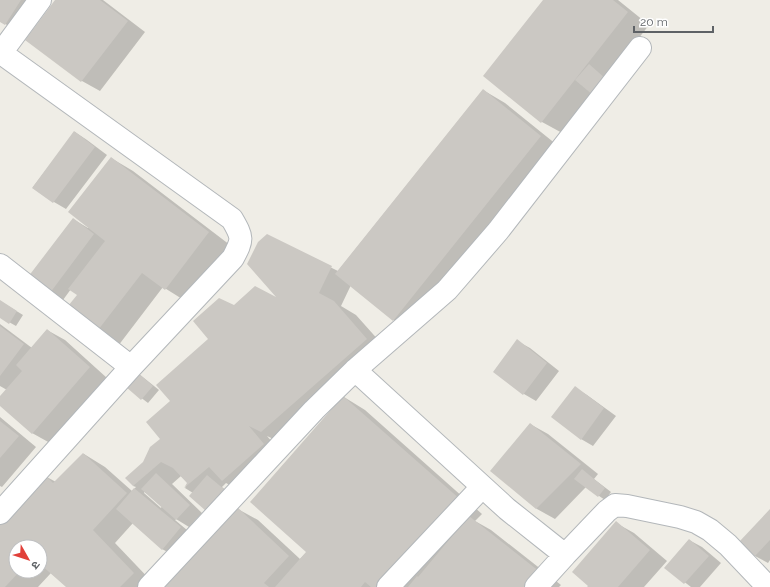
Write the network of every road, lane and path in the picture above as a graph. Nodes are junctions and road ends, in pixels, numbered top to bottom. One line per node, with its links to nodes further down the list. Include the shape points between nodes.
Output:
1 (40, 0): 3 (street)
2 (640, 48): 6 (street, via 498,232 447,290)
3 (0, 53): 5 (street, via 232,220 239,232 241,244 233,258)
4 (0, 265): 5 (street)
5 (130, 367): 8 (street)
6 (355, 370): 7 (street); 10 (street, via 314,410)
7 (482, 487): 9 (street); 11 (street)
8 (3, 505)
9 (565, 555): 12 (street); 13 (street, via 607,511 615,505 626,506 696,522 728,545)
10 (149, 587)
11 (388, 587)
12 (536, 587)
13 (768, 587)

